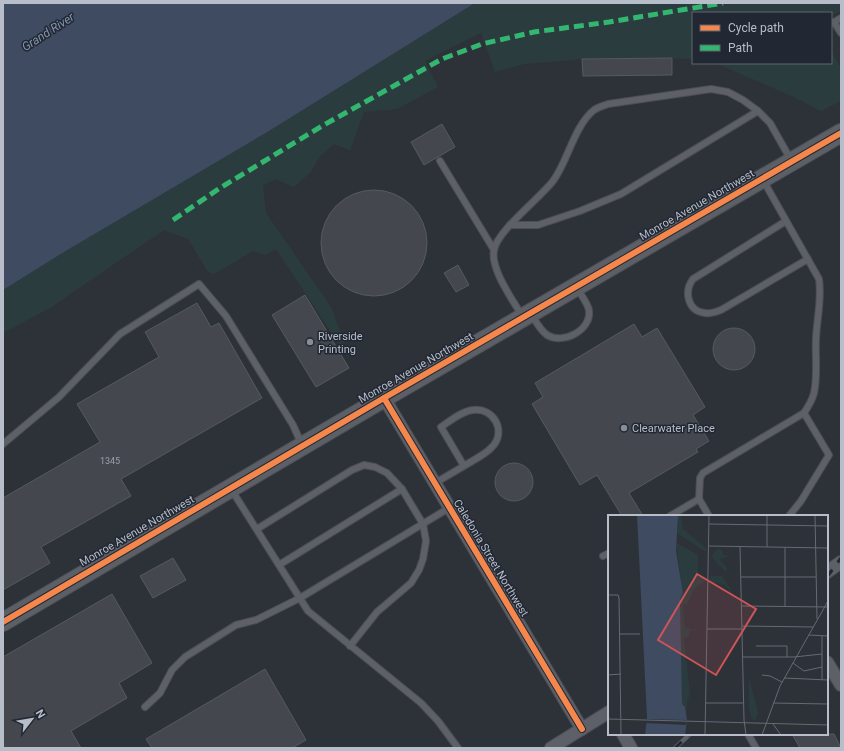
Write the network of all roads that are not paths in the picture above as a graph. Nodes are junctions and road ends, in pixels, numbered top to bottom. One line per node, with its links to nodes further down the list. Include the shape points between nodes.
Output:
1 (841, 18): 2 (lane, via 834,22)
2 (841, 33)
3 (758, 111): 6 (lane, via 770,123); 9 (lane, via 621,194 538,225); 9 (lane, via 728,92 711,89 608,104 595,109 586,119 554,180)
4 (841, 133): 6 (main road, Monroe Avenue Northwest)
5 (440, 161): 10 (lane)
6 (792, 162): 7 (main road, Monroe Avenue Northwest)
7 (762, 179): 8 (lane); 12 (main road, Monroe Avenue Northwest)
8 (786, 221): 11 (lane); 11 (lane, via 693,278 687,292 692,307 706,313 721,310)
9 (510, 226): 10 (lane)
10 (494, 250): 13 (lane, via 495,268)
11 (808, 259): 15 (lane, via 819,279 821,292 816,335 814,394)
12 (576, 287): 13 (main road, Monroe Avenue Northwest); 13 (lane, via 589,311 586,324 576,333 554,338 547,335)
13 (527, 315): 14 (main road, Monroe Avenue Northwest)
14 (384, 398): 17 (main road, Monroe Avenue Northwest); 19 (street, Caledonia Street Northwest)
15 (804, 413): 22 (lane, via 703,473 700,478); 26 (lane, via 829,455 802,501)
16 (3, 444): 17 (lane, via 59,397 120,334 199,284 226,316 293,425)
17 (302, 446): 20 (main road, Monroe Avenue Northwest)
18 (464, 466): 18 (lane, via 491,448 498,438 499,431 493,416 480,409 468,411 441,427); 19 (lane)
19 (435, 483): 23 (street, Caledonia Street Northwest)
20 (231, 488): 28 (lane); 33 (main road, Monroe Avenue Northwest)
21 (402, 490): 27 (lane); 28 (lane, via 387,473 364,465); 30 (lane)
22 (699, 498): 24 (lane); 25 (lane)
23 (449, 508): 27 (lane); 39 (street, Caledonia Street Northwest)
24 (672, 515)
25 (708, 515)
26 (790, 515)
27 (423, 524): 32 (lane); 34 (lane, via 426,540 419,570 411,583 377,612)
28 (257, 529): 30 (lane)
29 (841, 562): 31 (street)
30 (279, 565): 32 (lane)
31 (828, 571)
32 (300, 598): 34 (lane, via 314,617); 37 (lane, via 256,620 236,625 186,657 172,670 160,693)
33 (3, 622)
34 (350, 646): 42 (lane, via 421,703)
35 (828, 664): 36 (street)
36 (841, 685)
37 (145, 707)
38 (608, 713): 39 (street)
39 (582, 729): 43 (street)
40 (624, 735): 44 (street)
41 (749, 735): 45 (lane)
42 (458, 748)
43 (552, 748)
44 (631, 748)
45 (756, 748)

